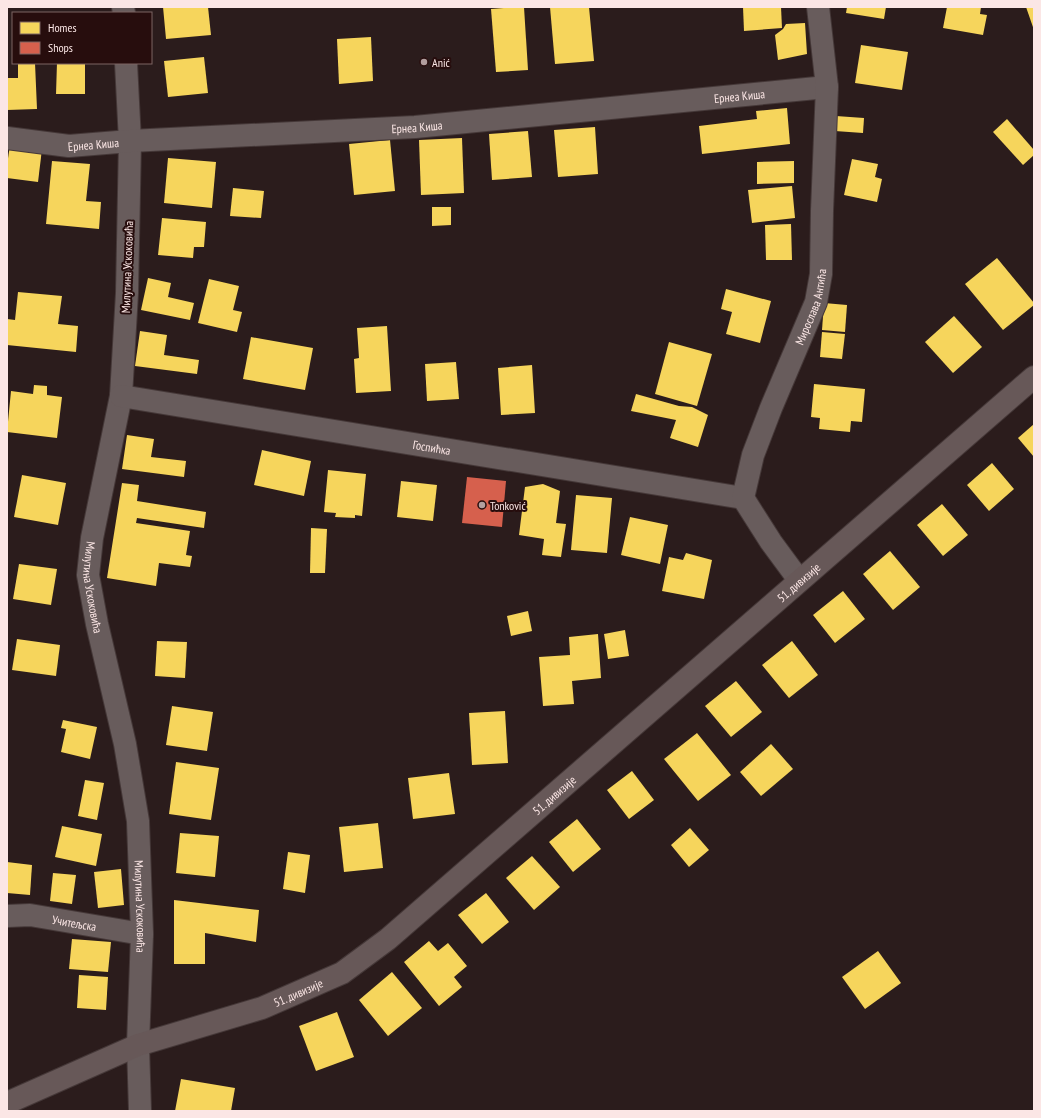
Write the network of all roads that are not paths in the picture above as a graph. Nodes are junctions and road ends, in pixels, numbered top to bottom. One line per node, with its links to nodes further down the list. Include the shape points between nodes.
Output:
1 (818, 7): 3 (street, Мирослава Антића)
2 (126, 64): 5 (street, Милутина Ускоковића)
3 (827, 87): 5 (street, Ернеа Киша, via 414,127); 8 (street, Мирослава Антића, via 821,274 816,302 755,449)
4 (7, 138): 5 (street, Ернеа Киша, via 69,146)
5 (130, 141): 7 (street, Милутина Ускоковића)
6 (1034, 378): 9 (street, 51. дивизије)
7 (121, 396): 8 (street, Госпићка); 11 (street, Милутина Ускоковића, via 92,538 88,575 125,744 138,822)
8 (743, 498): 9 (street)
9 (799, 580): 12 (street, 51. дивизије, via 388,939 342,972 262,1008)
10 (7, 916): 11 (street, Учитељска, via 30,915)
11 (142, 934): 12 (street, Милутина Ускоковића)
12 (138, 1045): 13 (street, 51. дивизије); 14 (street, Милутина Ускоковића)
13 (7, 1103)
14 (140, 1111)

